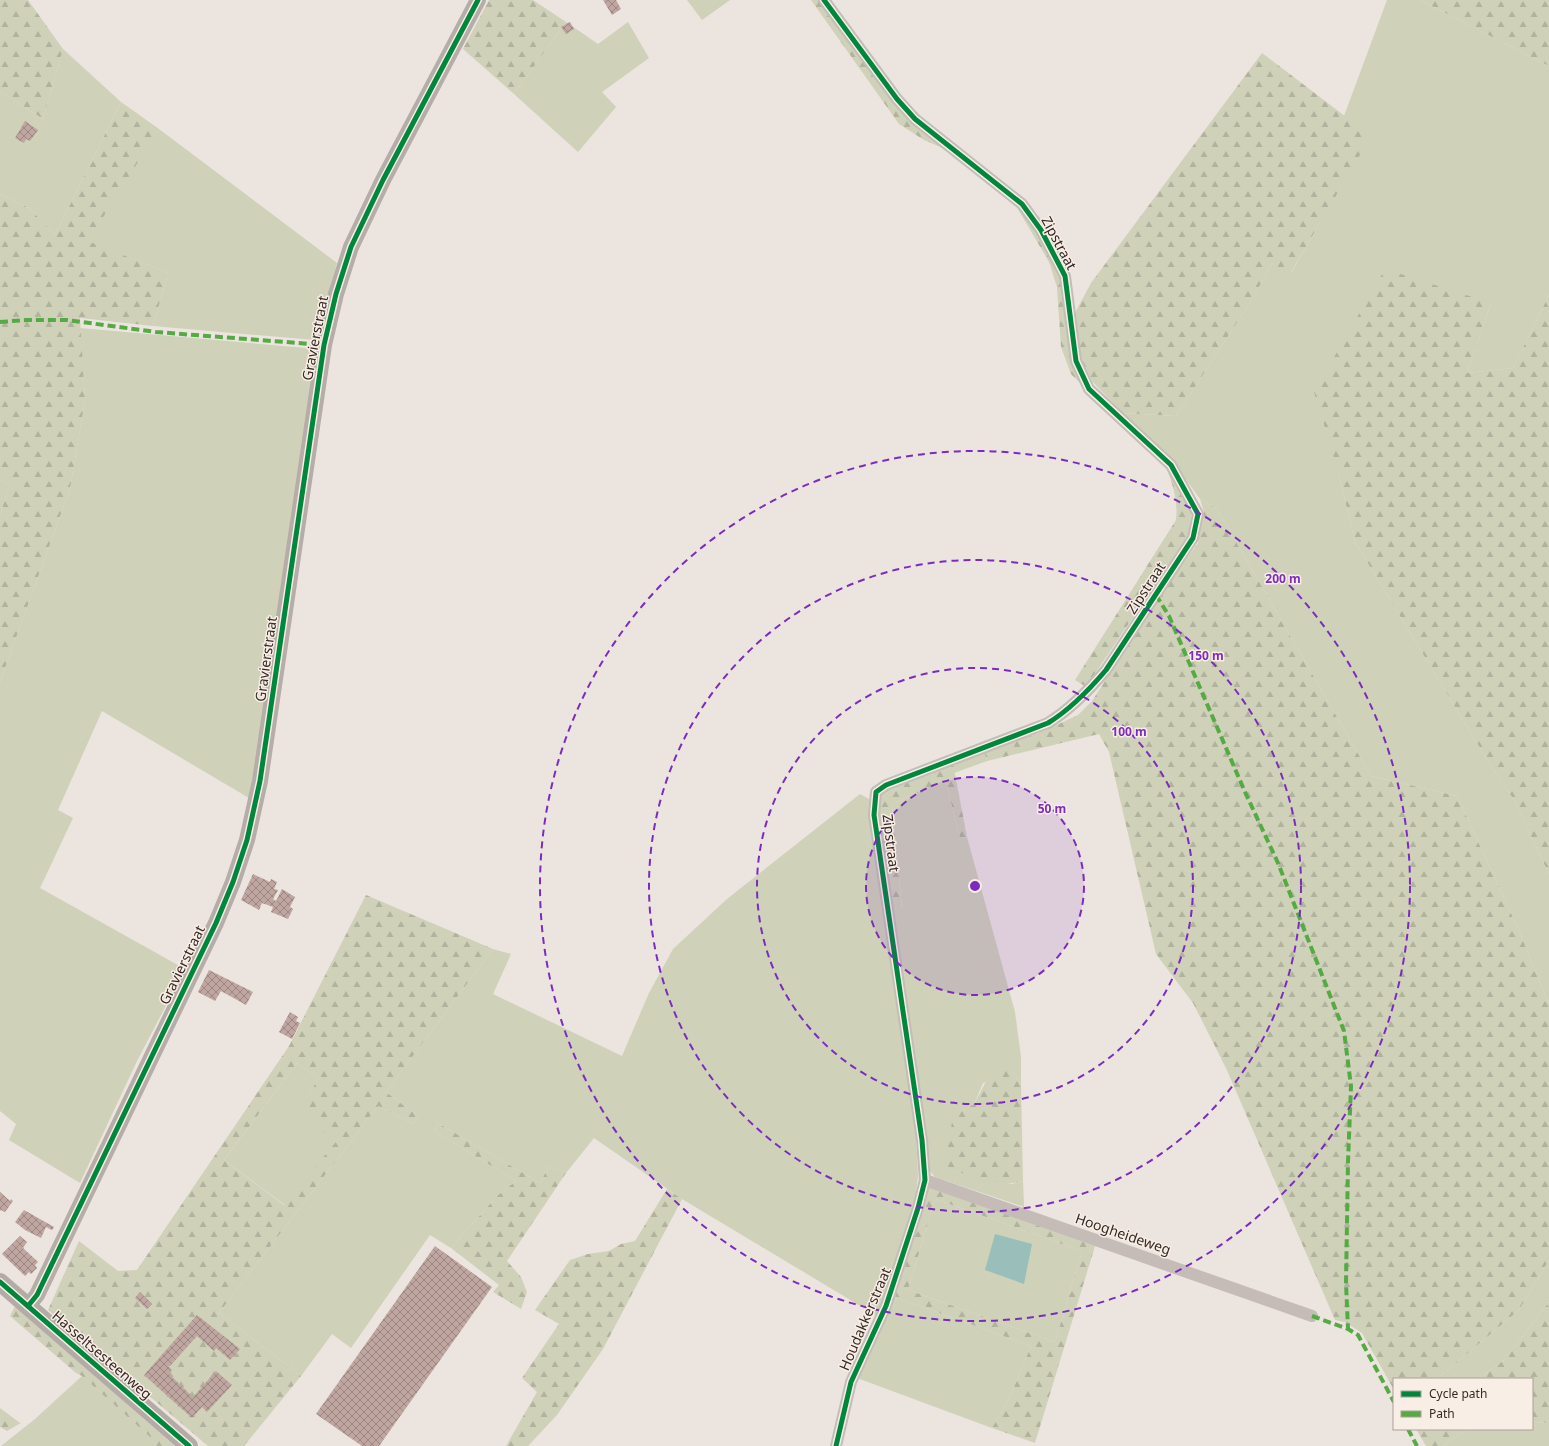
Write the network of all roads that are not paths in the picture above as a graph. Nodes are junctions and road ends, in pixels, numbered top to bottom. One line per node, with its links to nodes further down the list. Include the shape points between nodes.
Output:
1 (478, 0): 5 (street, Gravierstraat, via 383,180 351,247 336,294 324,346 260,781 247,840 233,882 37,1296)
2 (824, 0): 3 (street, Zipstraat, via 897,99 915,119 1022,204 1041,230 1065,276 1076,361 1089,389 1171,465 1198,514 1193,538 1106,670 1092,688 1061,715 1048,723 886,785 876,792 874,815 922,1140)
3 (924, 1180): 6 (street, Hoogheideweg); 8 (street, Houdakkerstraat, via 896,1279 851,1382)
4 (0, 1282): 5 (main road, Hasseltsesteenweg)
5 (28, 1306): 7 (main road, Hasseltsesteenweg)
6 (1312, 1316)
7 (189, 1446)
8 (836, 1446)

